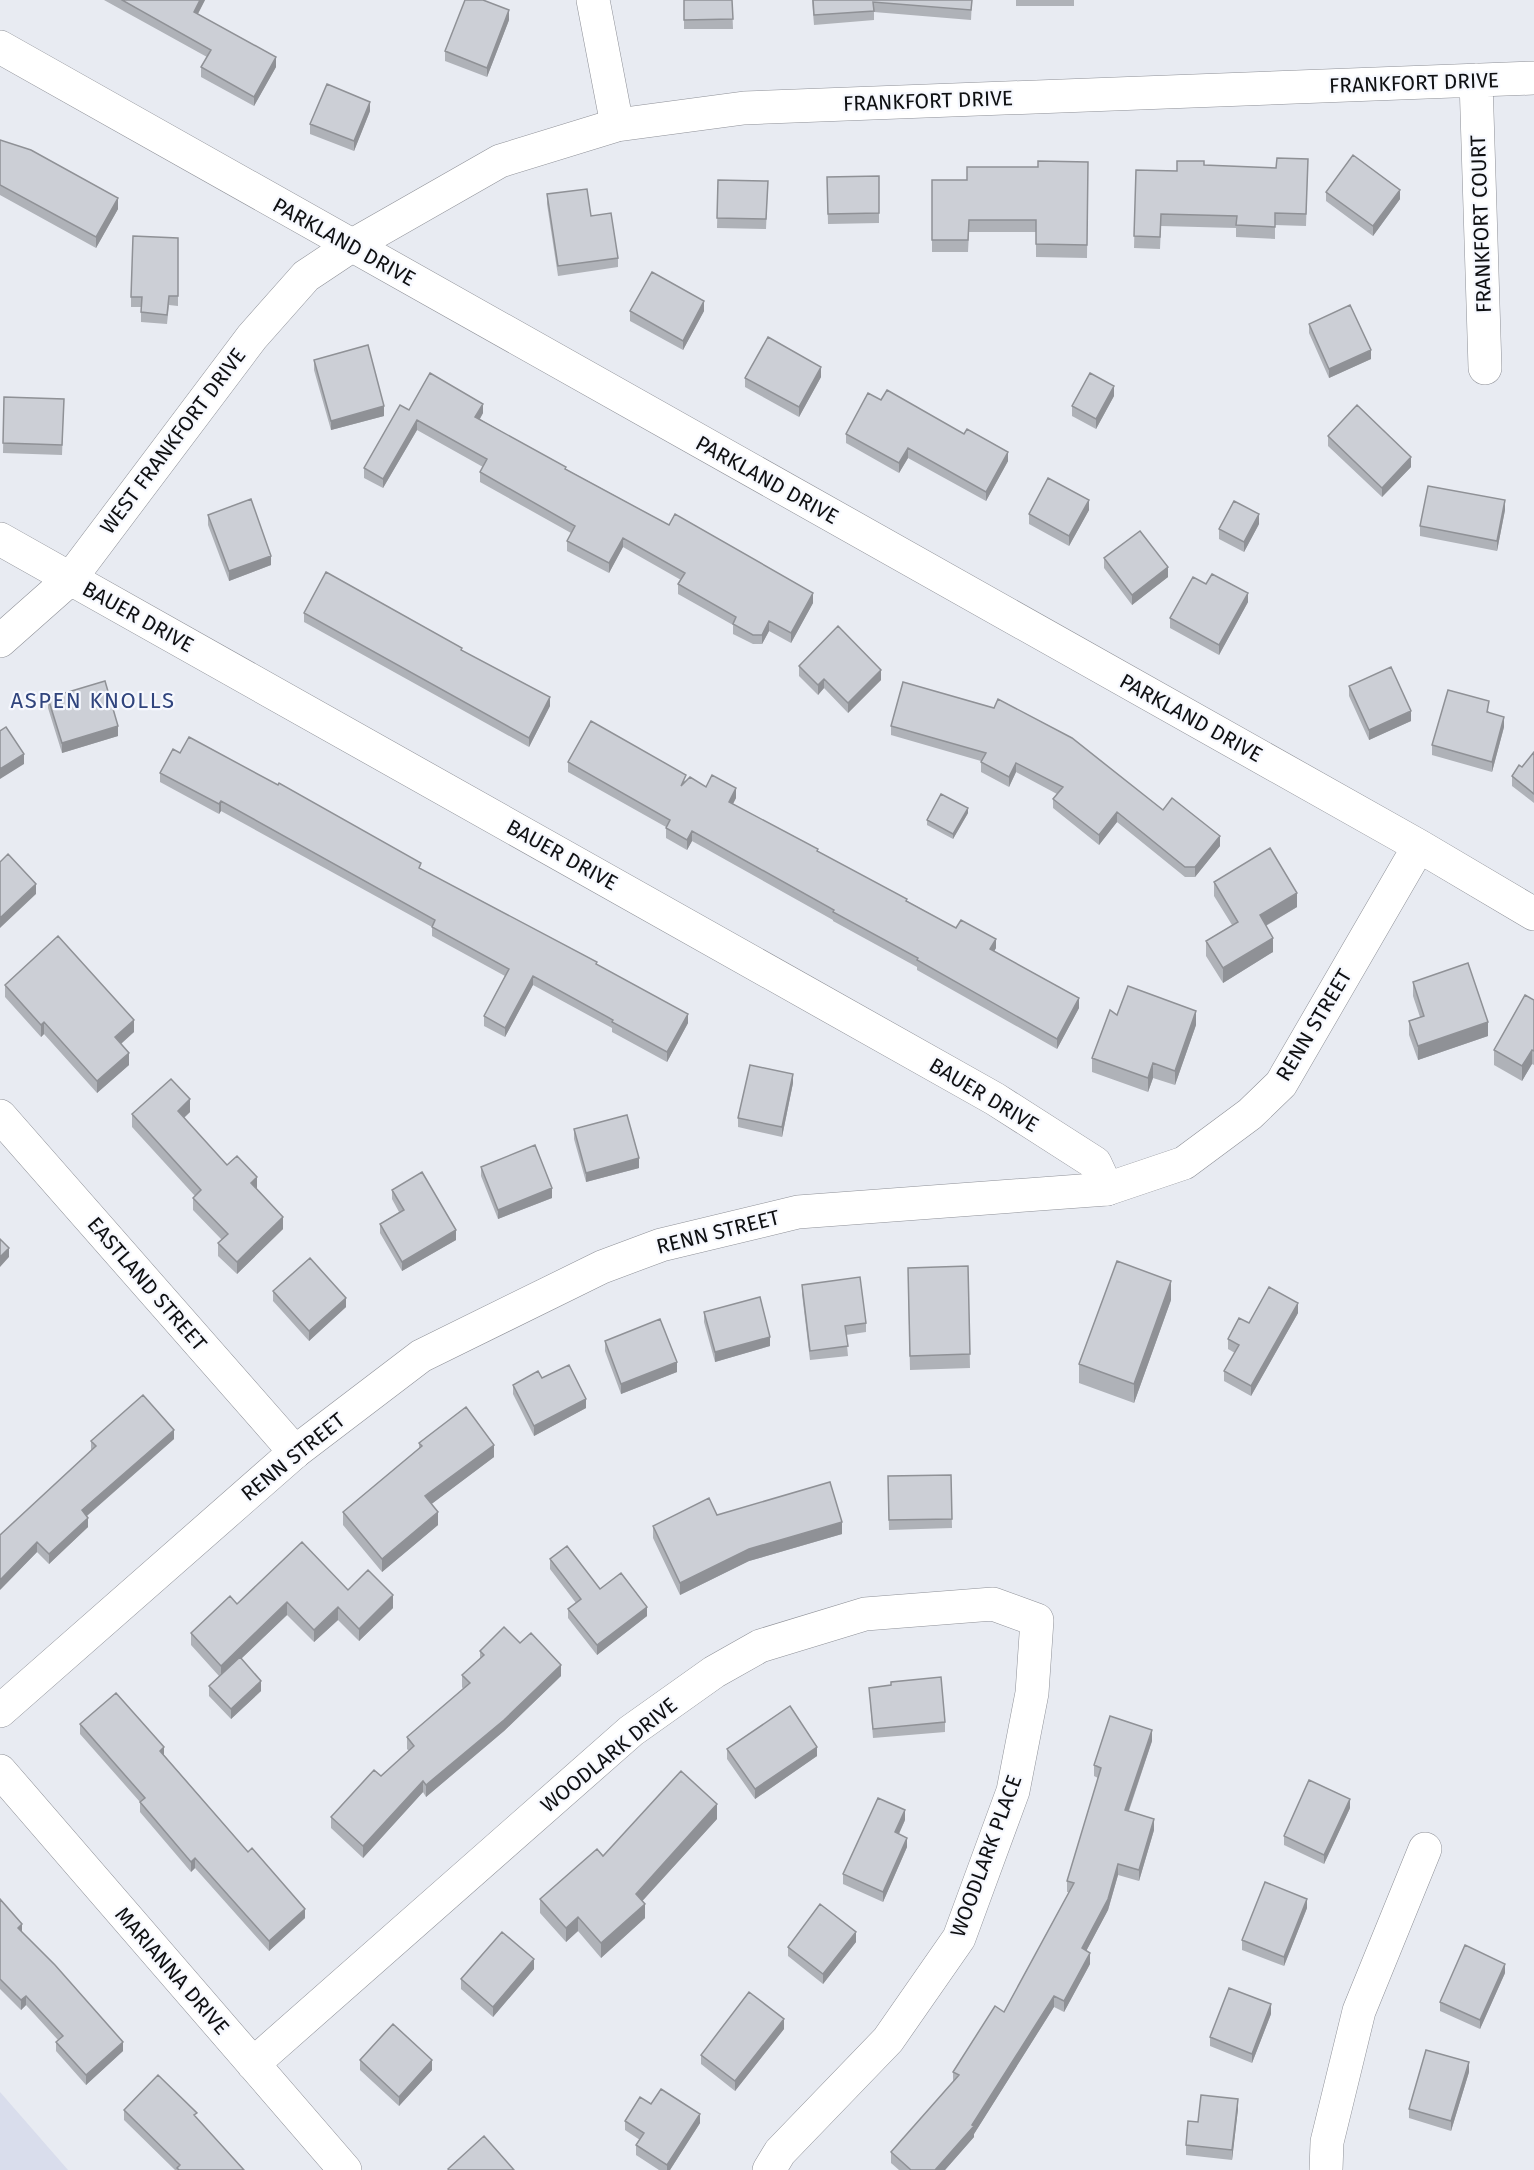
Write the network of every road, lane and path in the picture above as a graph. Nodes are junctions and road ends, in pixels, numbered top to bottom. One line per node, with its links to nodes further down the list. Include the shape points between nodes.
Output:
1 (593, 0): 5 (street)
2 (0, 48): 6 (street, PARKLAND DRIVE)
3 (1534, 78): 4 (street, FRANKFORT DRIVE)
4 (1476, 80): 5 (street, FRANKFORT DRIVE, via 744,108); 7 (street, FRANKFORT COURT)
5 (617, 125): 6 (street, FRANKFORT DRIVE, via 500,161)
6 (351, 246): 9 (street, WEST FRANKFORT DRIVE, via 306,276 252,337); 11 (street, PARKLAND DRIVE)
7 (1485, 368)
8 (0, 539): 9 (street, BAUER DRIVE)
9 (70, 579): 10 (street, WEST FRANKFORT DRIVE); 14 (street, BAUER DRIVE, via 995,1099 1095,1163)
10 (0, 641)
11 (1419, 846): 12 (street, PARKLAND DRIVE); 14 (street, RENN STREET, via 1281,1084 1250,1114 1184,1163)
12 (1534, 914)
13 (0, 1116): 15 (street, EASTLAND STREET)
14 (1107, 1190): 15 (street, RENN STREET, via 798,1212 661,1245 602,1267 422,1356)
15 (295, 1452): 17 (street, RENN STREET)
16 (1037, 1620): 20 (street, WOODLARK DRIVE, via 993,1604 865,1614 760,1646 714,1672 630,1731); 22 (street, WOODLARK PLACE, via 1032,1693 1013,1791 959,1938 888,2040 780,2152)
17 (0, 1711)
18 (0, 1771): 20 (street, MARIANNA DRIVE)
19 (1425, 1849): 23 (street, via 1359,2011 1327,2142)
20 (253, 2064): 21 (street, MARIANNA DRIVE)
21 (345, 2170)
22 (769, 2170)
23 (1326, 2170)

